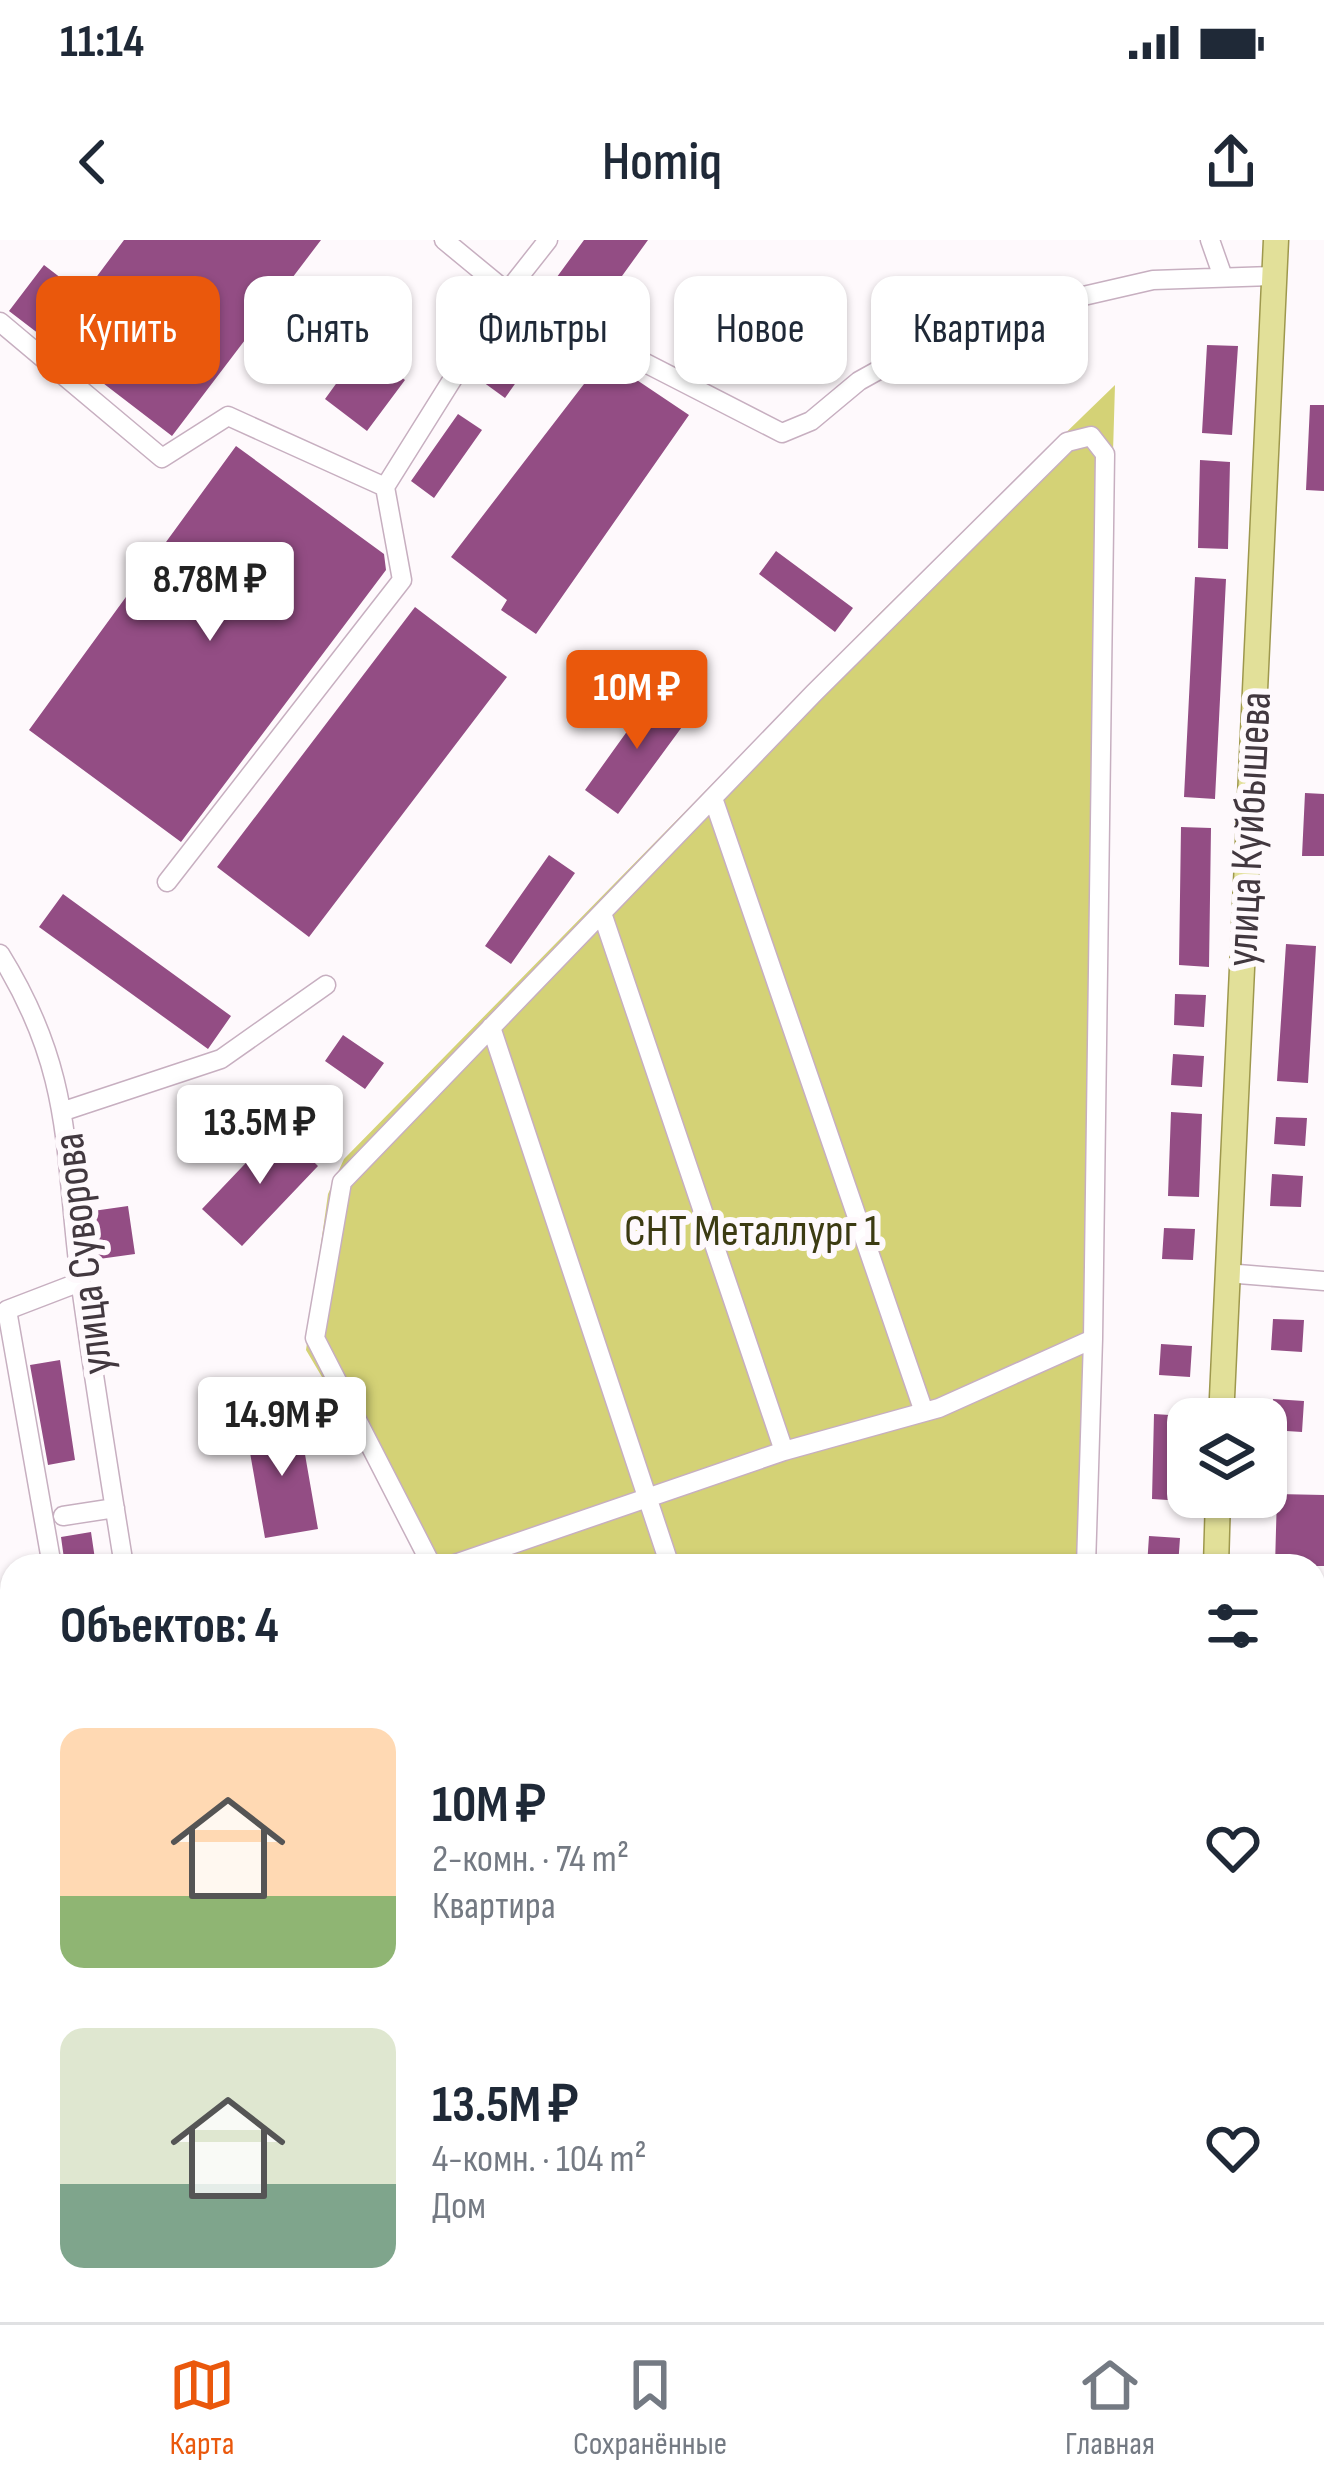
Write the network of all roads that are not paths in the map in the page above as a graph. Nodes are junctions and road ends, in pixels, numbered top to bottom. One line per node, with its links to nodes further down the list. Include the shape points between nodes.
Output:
1 (444, 240): 5 (street)
2 (548, 240): 6 (street)
3 (1210, 240): 8 (street)
4 (1276, 240): 7 (main road, улица Куйбышева)
5 (488, 276)
6 (520, 276)
7 (1274, 276): 8 (street); 20 (main road, улица Куйбышева)
8 (1223, 277): 10 (street, via 938,312 895,362 782,433)
9 (0, 322): 12 (street, via 162,458 228,416)
10 (650, 365)
11 (449, 384): 12 (street)
12 (385, 487): 14 (street, via 402,580)
13 (713, 798): 15 (street); 23 (street, via 1067,442 1091,436 1105,454); 26 (street)
14 (167, 882)
15 (602, 913): 18 (street); 27 (street)
16 (0, 954): 19 (street, улица Суворова, via 36,1011)
17 (326, 985): 19 (street, via 220,1059)
18 (491, 1027): 28 (street); 34 (street, via 342,1182 315,1338)
19 (64, 1111): 22 (street, улица Суворова)
20 (1226, 1274): 21 (street); 25 (main road, улица Куйбышева)
21 (1324, 1281)
22 (80, 1282): 24 (street, via 8,1310); 29 (street, улица Суворова)
23 (1093, 1339): 26 (street); 37 (street)
24 (8, 1360): 32 (street)
25 (1222, 1398)
26 (924, 1412): 27 (street)
27 (784, 1451): 28 (street)
28 (648, 1497): 35 (street); 36 (street)
29 (115, 1508): 30 (street); 33 (street, улица Суворова)
30 (63, 1516)
31 (1218, 1518): 38 (main road)
32 (49, 1554)
33 (122, 1554)
34 (427, 1554)
35 (484, 1554)
36 (666, 1554)
37 (1086, 1554)
38 (1217, 1554)

